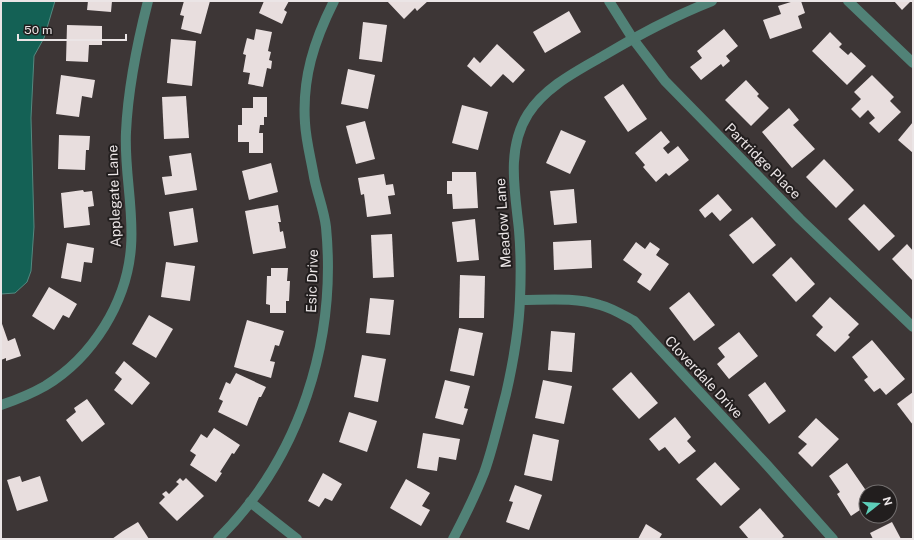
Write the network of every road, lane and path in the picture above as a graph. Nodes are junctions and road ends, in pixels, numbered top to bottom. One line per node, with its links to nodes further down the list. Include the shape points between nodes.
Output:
1 (148, 1): 10 (street, Applegate Lane, via 139,36 126,132 131,247 121,292 96,338 75,362 46,385 20,399)
2 (334, 1): 11 (street, Esic Drive, via 314,46 305,97 308,143 326,225 327,294 322,338 316,369 295,427 278,460)
3 (609, 1): 6 (street, Partridge Place)
4 (712, 1): 6 (street, Meadow Lane)
5 (848, 1): 7 (street)
6 (633, 39): 8 (street, Meadow Lane, via 551,89 528,114 520,130 513,163 521,257); 9 (street, Partridge Place, via 665,81 800,219)
7 (913, 63)
8 (520, 300): 14 (street, Meadow Lane, via 510,376 497,428 484,473); 15 (street, Cloverdale Drive, via 581,301 601,305 634,321)
9 (913, 327)
10 (1, 405)
11 (250, 502): 12 (street, Esic Drive); 13 (street)
12 (218, 539)
13 (297, 539)
14 (453, 539)
15 (833, 539)

